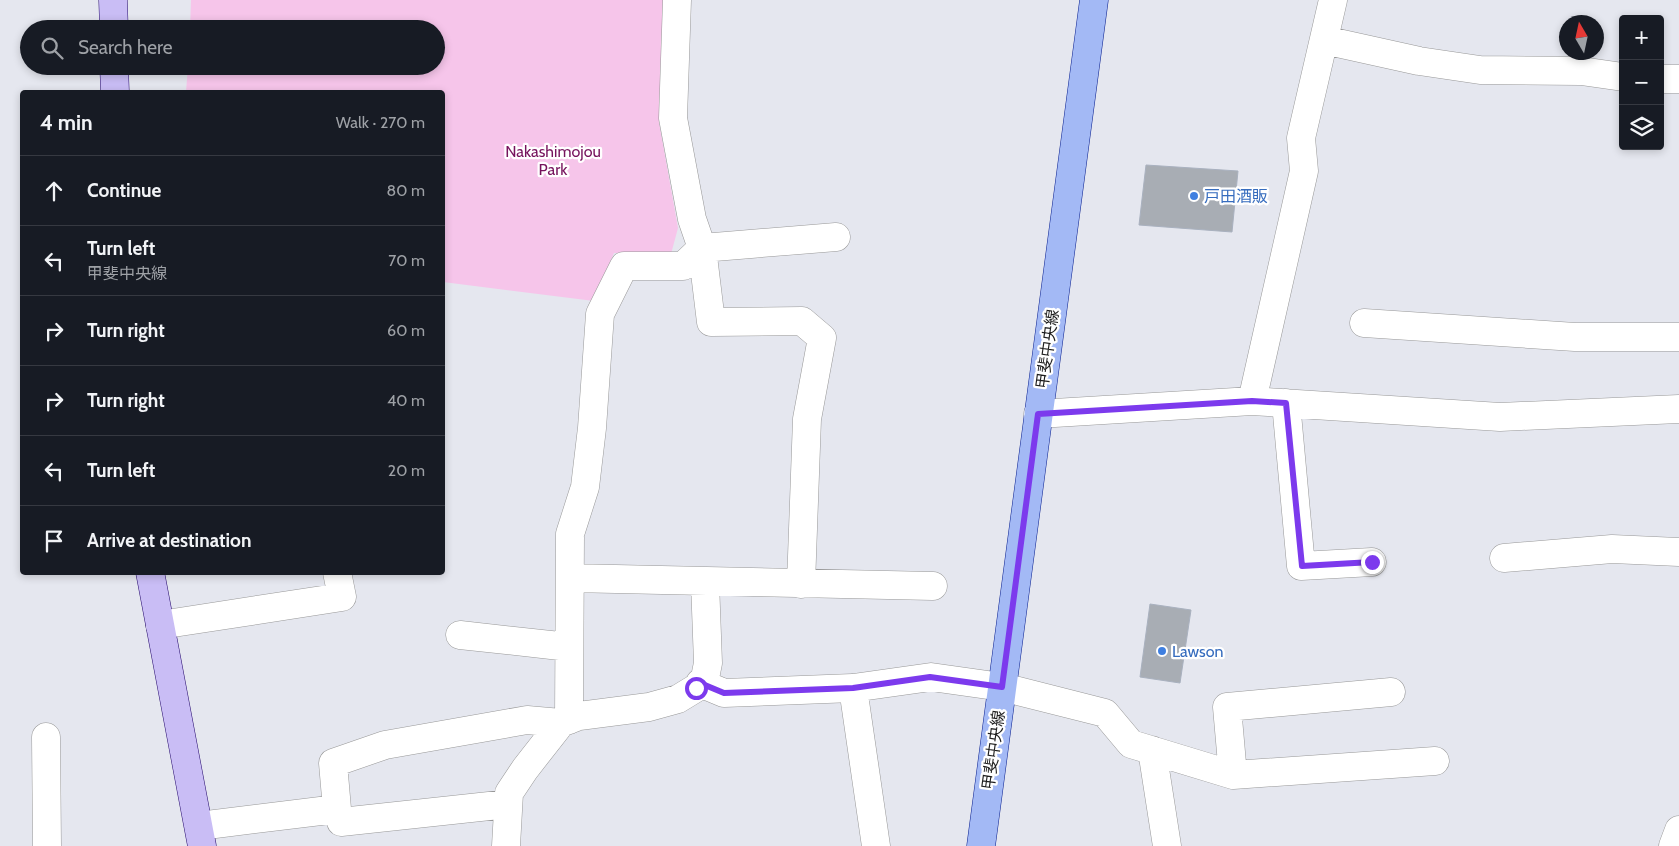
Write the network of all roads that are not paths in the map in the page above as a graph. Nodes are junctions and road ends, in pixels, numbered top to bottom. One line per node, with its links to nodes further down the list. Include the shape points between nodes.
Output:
1 (113, 0): 5 (street)
2 (676, 0): 13 (street, via 673,118 692,219)
3 (1094, 0): 19 (main road, 甲斐中央線)
4 (1333, 0): 6 (street)
5 (114, 20)
6 (1324, 40): 8 (street, via 1419,61 1480,70 1581,71); 16 (street, via 1301,138 1304,171)
7 (114, 75): 11 (street)
8 (1619, 76)
9 (1664, 79): 10 (street)
10 (1679, 79)
11 (114, 90)
12 (836, 236): 13 (street)
13 (702, 248): 25 (street, via 683,266 624,266 600,314 585,487 570,534); 27 (street, via 711,322 802,321 822,338 807,419)
14 (1364, 323): 15 (street, via 1575,337)
15 (1679, 337)
16 (1252, 401): 17 (street); 19 (street)
17 (1286, 403): 18 (street, via 1500,417); 22 (street, via 1302,566)
18 (1679, 409)
19 (1038, 414): 33 (main road, 甲斐中央線)
20 (1679, 552): 21 (street, via 1612,549)
21 (1504, 558)
22 (1372, 562)
23 (151, 575): 29 (street)
24 (338, 575): 29 (street, via 342,597)
25 (570, 578): 26 (street); 31 (street)
26 (705, 582): 27 (street); 32 (street, via 708,663 705,678)
27 (801, 584): 28 (street)
28 (933, 586)
29 (160, 624): 44 (street)
30 (460, 635): 31 (street)
31 (569, 647): 36 (street)
32 (700, 683): 34 (street, via 724,693); 36 (street, via 678,699)
33 (1002, 687): 34 (street, via 930,677); 38 (street, via 1105,713 1131,744); 48 (main road, 甲斐中央線)
34 (853, 688): 47 (street)
35 (1391, 692): 40 (street, via 1227,706)
36 (565, 721): 41 (street, via 519,777 509,793); 42 (street, via 527,720 384,745 333,763)
37 (46, 738): 45 (street)
38 (1152, 750): 40 (street); 49 (street)
39 (1435, 761): 40 (street)
40 (1233, 775)
41 (508, 804): 42 (street, via 342,822); 46 (street)
42 (337, 809): 44 (street)
43 (1679, 830): 50 (street)
44 (201, 836)
45 (47, 846)
46 (506, 846)
47 (876, 846)
48 (980, 846)
49 (1167, 846)
50 (1674, 846)

